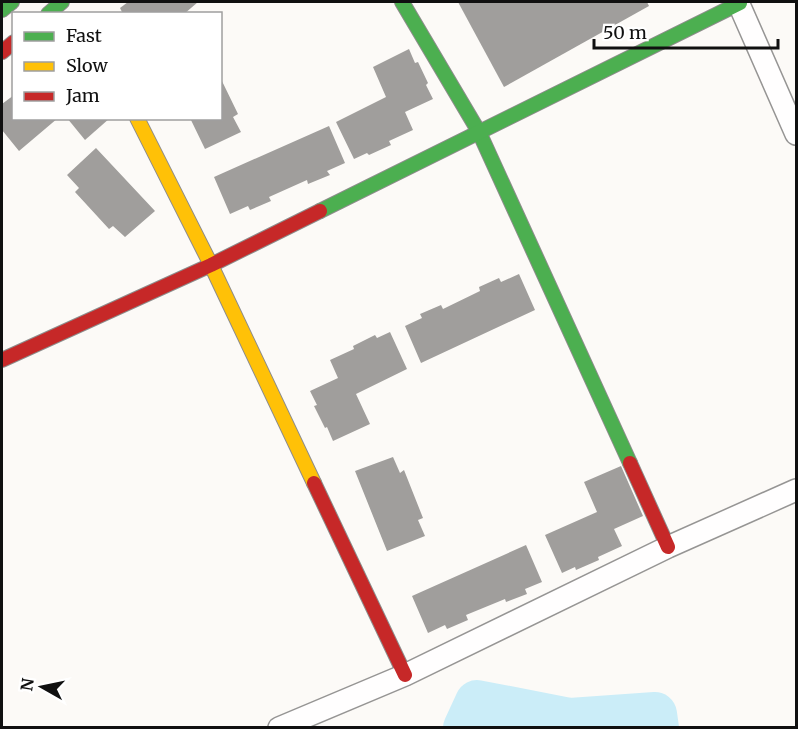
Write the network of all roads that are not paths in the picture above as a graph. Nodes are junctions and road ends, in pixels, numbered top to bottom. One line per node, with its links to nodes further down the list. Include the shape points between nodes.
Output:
1 (12, 2): 5 (street)
2 (62, 2): 6 (street)
3 (402, 2): 8 (street)
4 (739, 2): 8 (street); 9 (street)
5 (2, 10)
6 (50, 12)
7 (138, 120): 10 (street)
8 (479, 132): 10 (street); 13 (street)
9 (796, 134)
10 (211, 266): 11 (street); 14 (street)
11 (2, 360)
12 (796, 490): 13 (street)
13 (668, 547): 14 (street)
14 (405, 675): 15 (street)
15 (279, 728)

